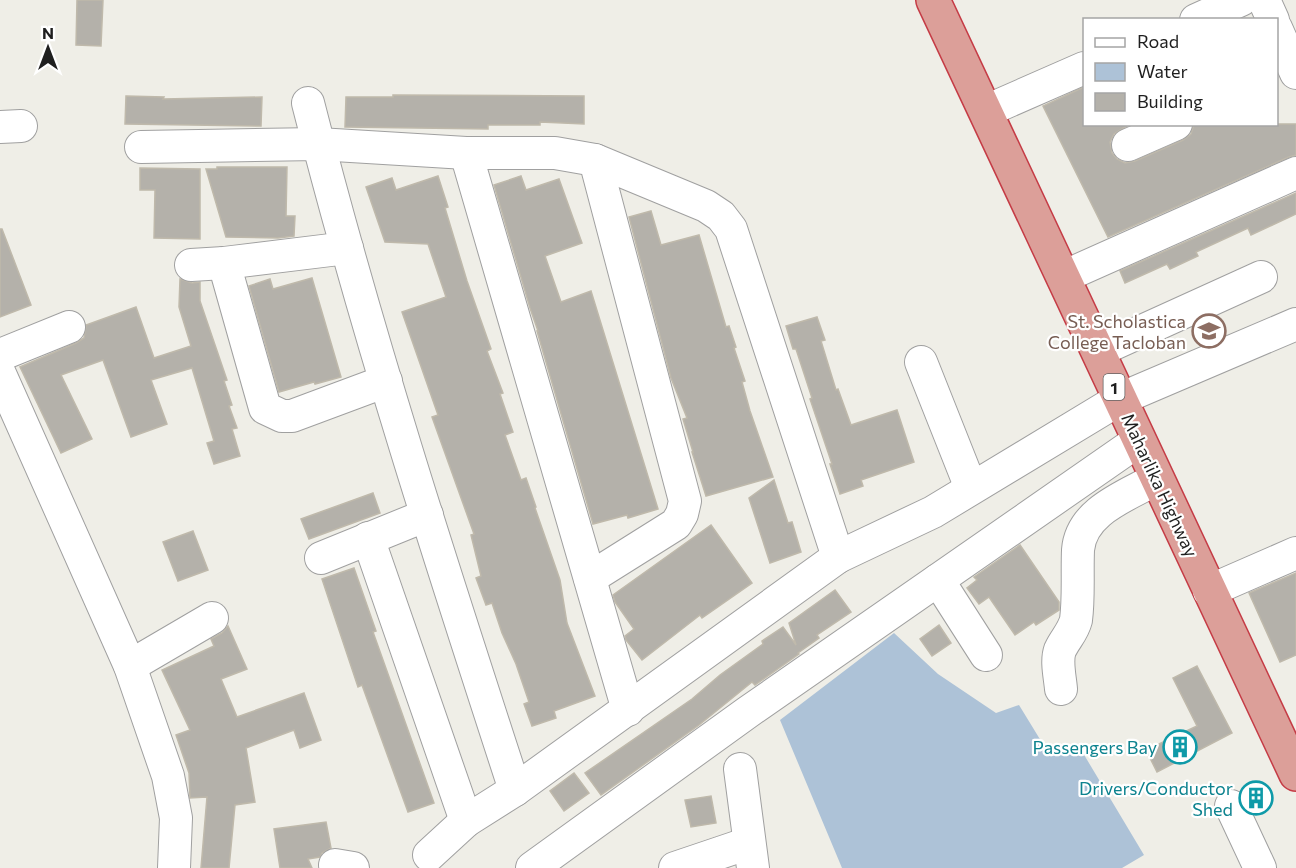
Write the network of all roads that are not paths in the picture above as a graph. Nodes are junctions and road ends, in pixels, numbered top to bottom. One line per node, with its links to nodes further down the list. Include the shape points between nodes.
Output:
1 (933, 0): 11 (highway, Maharlika Highway / 1)
2 (1241, 0): 4 (street)
3 (1264, 0): 5 (street)
4 (1200, 18)
5 (1272, 18)
6 (1278, 32): 8 (street)
7 (1083, 69): 11 (street)
8 (1296, 73): 9 (street)
9 (1278, 81)
10 (308, 103): 13 (street)
11 (986, 111): 22 (highway, Maharlika Highway / 1)
12 (1171, 126): 14 (street)
13 (318, 144): 15 (street); 16 (street); 19 (street)
14 (1128, 145)
15 (141, 147)
16 (466, 153): 17 (street, via 555,153); 40 (street)
17 (595, 160): 38 (street, via 706,206 731,229); 40 (street, via 685,501 676,524)
18 (1296, 173): 22 (street)
19 (347, 248): 20 (street); 30 (street)
20 (224, 263): 21 (street); 30 (street, via 265,408 292,416)
21 (191, 265)
22 (1063, 277): 26 (highway, Maharlika Highway / 1)
23 (1261, 277): 26 (street)
24 (1296, 324): 31 (street)
25 (69, 327): 27 (street)
26 (1098, 351): 31 (highway, Maharlika Highway / 1)
27 (0, 355)
28 (921, 362): 34 (street)
29 (0, 374): 45 (street)
30 (386, 381): 35 (street)
31 (1120, 399): 32 (highway, Maharlika Highway / 1); 34 (street)
32 (1138, 441): 33 (highway, Maharlika Highway / 1); 41 (street)
33 (1156, 479): 42 (highway, Maharlika Highway / 1); 46 (street, via 1100,511 1082,533 1076,620 1058,657)
34 (971, 488): 38 (street, via 933,512)
35 (427, 515): 36 (street); 50 (street)
36 (368, 538): 39 (street); 52 (street)
37 (1296, 553): 42 (street)
38 (838, 557): 47 (street)
39 (321, 558)
40 (590, 578): 47 (street)
41 (938, 580): 44 (street); 56 (street)
42 (1209, 591): 49 (highway, Maharlika Highway / 1)
43 (212, 618): 45 (street)
44 (986, 655)
45 (130, 666): 55 (street, via 168,776 176,818)
46 (1061, 689)
47 (628, 710): 50 (street)
48 (740, 769): 54 (street)
49 (1296, 774)
50 (515, 790): 52 (street)
51 (1231, 807): 58 (street)
52 (466, 821): 53 (street)
53 (429, 855)
54 (751, 856): 57 (street)
55 (174, 868)
56 (532, 868)
57 (675, 868)
58 (1260, 868)

